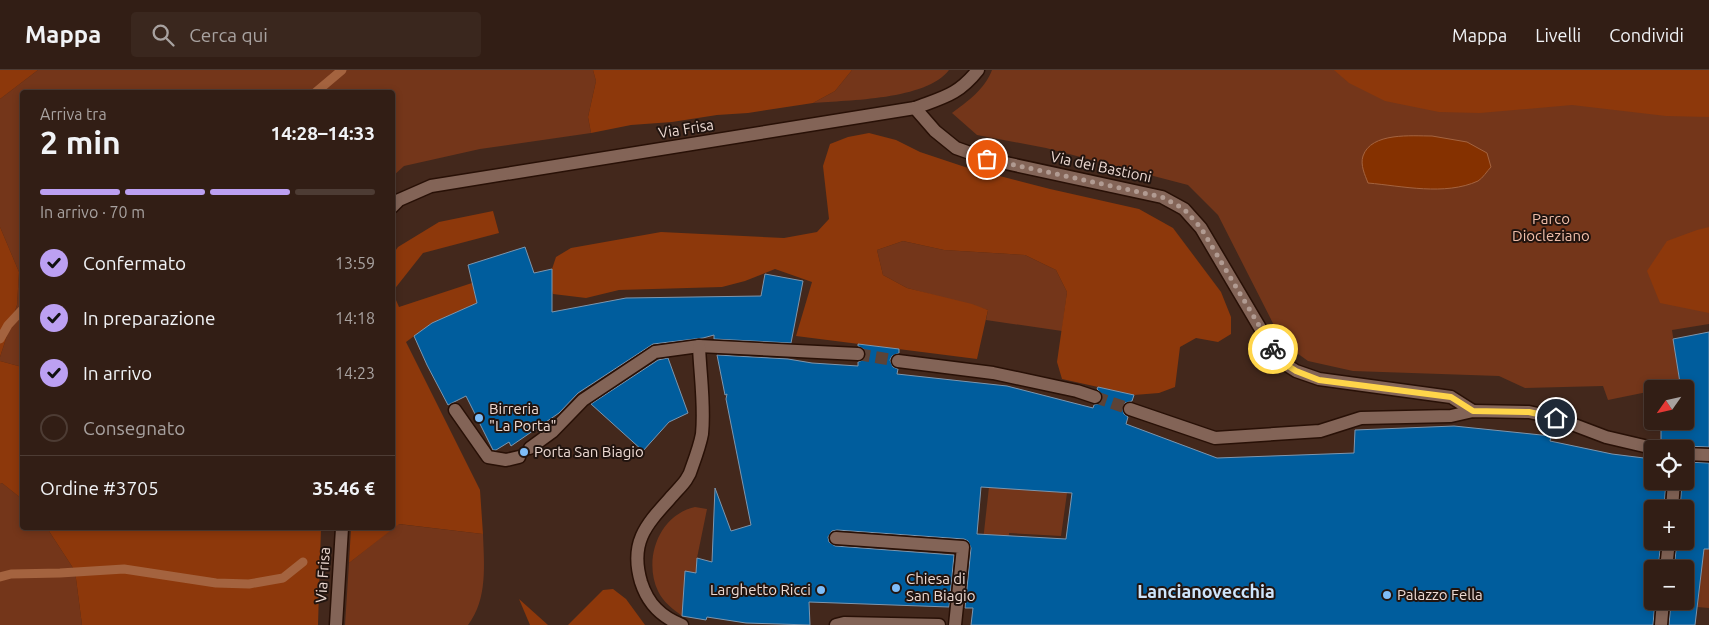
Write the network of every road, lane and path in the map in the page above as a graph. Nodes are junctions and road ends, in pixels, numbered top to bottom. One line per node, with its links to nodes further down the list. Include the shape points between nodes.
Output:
1 (978, 70): 2 (street, Via Frisa, via 956,92)
2 (915, 108): 3 (street, Via Frisa, via 431,186); 10 (street, Via dei Bastioni, via 956,148 987,159 1162,197 1184,209 1201,228 1273,350 1282,362 1296,371 1319,380 1451,397)
3 (395, 203)
4 (699, 346): 5 (street); 12 (street, via 655,352 583,400 552,432); 20 (street, via 702,423 692,469 686,481 646,528 636,553 638,571 651,604 659,613)
5 (858, 354)
6 (898, 361): 7 (street, via 993,373)
7 (1096, 397)
8 (1130, 409): 10 (street, via 1214,438 1320,431 1360,418 1451,416)
9 (455, 410): 15 (street, via 488,457 506,460)
10 (1473, 411): 11 (street, via 1529,412)
11 (1644, 446)
12 (530, 448)
13 (1694, 454): 14 (street)
14 (1709, 455)
15 (519, 457)
16 (342, 530): 19 (street, Via Frisa)
17 (836, 538): 23 (street, via 963,547)
18 (1662, 610): 24 (street)
19 (336, 625)
20 (682, 625)
21 (836, 625): 22 (street)
22 (939, 625)
23 (955, 625)
24 (1661, 625)

